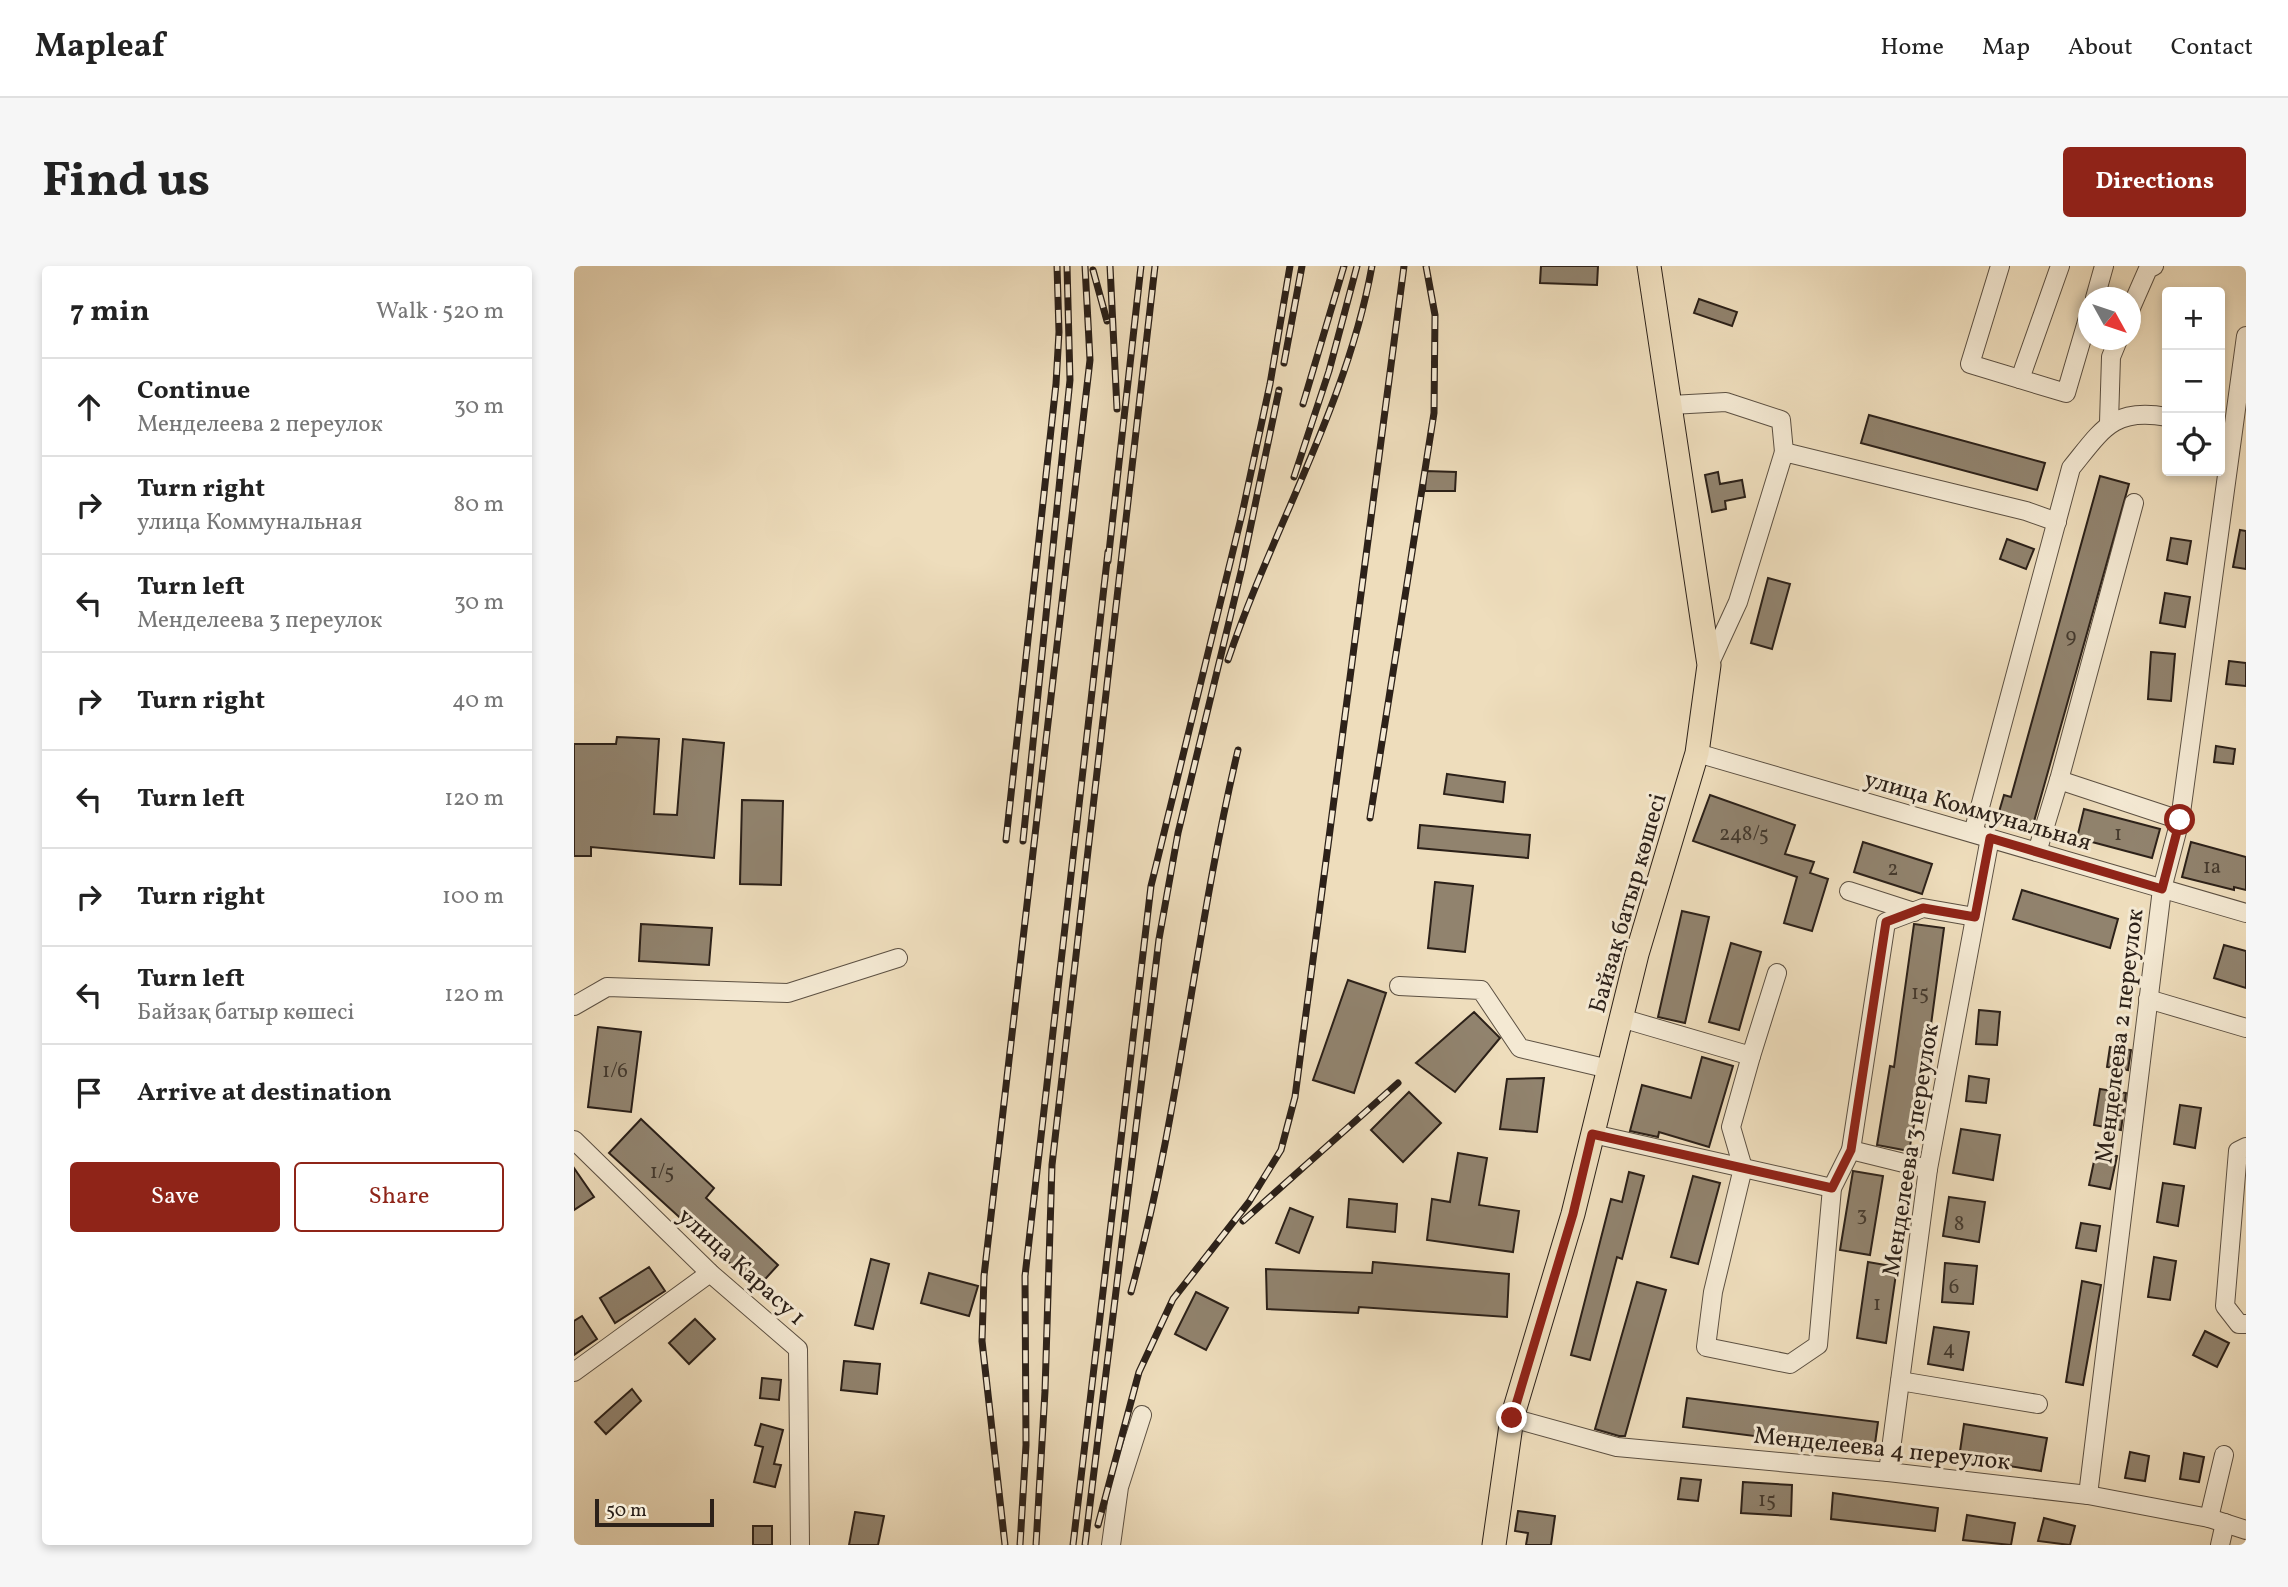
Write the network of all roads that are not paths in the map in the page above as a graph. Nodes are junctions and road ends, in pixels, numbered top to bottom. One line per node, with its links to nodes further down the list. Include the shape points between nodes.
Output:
1 (1649, 266): 12 (main road, Байзақ батыр көшесі)
2 (2000, 266): 11 (street, via 1970,364)
3 (2060, 266): 11 (street)
4 (2104, 266): 6 (street)
5 (2154, 266): 7 (street)
6 (2098, 287)
7 (2140, 287)
8 (2246, 336): 15 (street, Менделеева 2 переулок)
9 (2079, 350): 11 (street, via 2066,393)
10 (2114, 350): 14 (street)
11 (2020, 379)
12 (1671, 405): 16 (street, via 1726,402 1782,421); 19 (main road, Байзақ батыр көшесі)
13 (2162, 416): 14 (street, via 2148,414)
14 (2109, 422): 18 (street, Менделеева 3 переулок, via 2071,468)
15 (2233, 429): 22 (street, Менделеева 2 переулок)
16 (1784, 452): 18 (street); 19 (street, via 1738,602)
17 (2134, 503): 21 (street)
18 (2057, 522): 23 (street, Менделеева 3 переулок)
19 (1709, 665): 20 (main road, Байзақ батыр көшесі)
20 (1697, 753): 23 (street, улица Коммунальная); 35 (main road, Байзақ батыр көшесі)
21 (2059, 780): 22 (street); 24 (street)
22 (2180, 820): 25 (street, Менделеева 2 переулок)
23 (1981, 836): 24 (street, улица Коммунальная); 29 (street, Менделеева 3 переулок)
24 (2037, 852): 25 (street, улица Коммунальная)
25 (2162, 889): 28 (street, улица Коммунальная); 33 (street, Менделеева 2 переулок)
26 (1849, 891): 27 (street)
27 (1914, 912): 29 (street, via 1923,908); 42 (street, via 1886,922)
28 (2246, 913)
29 (1975, 917): 44 (street, Менделеева 3 переулок)
30 (898, 958): 34 (street, via 788,993 607,987)
31 (1777, 973): 37 (street)
32 (1399, 986): 38 (street, via 1481,990 1520,1048)
33 (2148, 999): 36 (street); 55 (street, Менделеева 2 переулок)
34 (574, 1006)
35 (1621, 1018): 37 (street); 38 (main road, Байзақ батыр көшесі)
36 (2246, 1028)
37 (1751, 1056): 43 (street, via 1731,1127)
38 (1609, 1069): 39 (main road, Байзақ батыр көшесі)
39 (1592, 1134): 43 (street); 52 (main road, Байзақ батыр көшесі)
40 (576, 1144): 46 (street, улица Карасу 1)
41 (2246, 1147): 47 (street, via 2238,1151 2225,1306 2239,1324)
42 (1851, 1150): 44 (street); 45 (street)
43 (1743, 1168): 45 (street); 45 (street, via 1713,1292 1706,1348 1790,1364 1818,1345)
44 (1928, 1170): 49 (street, Менделеева 3 переулок)
45 (1832, 1188)
46 (710, 1273): 48 (street); 58 (street, улица Карасу 1, via 798,1349)
47 (2246, 1324)
48 (574, 1372)
49 (1900, 1381): 50 (street); 54 (street, Менделеева 3 переулок)
50 (2038, 1404)
51 (1142, 1415): 59 (street, via 1119,1487)
52 (1512, 1418): 54 (street, Менделеева 4 переулок, via 1617,1447); 60 (main road, Байзақ батыр көшесі)
53 (2224, 1455): 56 (street)
54 (1888, 1472): 55 (street, Менделеева 4 переулок)
55 (2088, 1495): 56 (street, Менделеева 4 переулок)
56 (2217, 1520): 57 (street, Менделеева 4 переулок); 61 (street)
57 (2246, 1530)
58 (800, 1545)
59 (1111, 1545)
60 (1494, 1545)
61 (2220, 1545)

